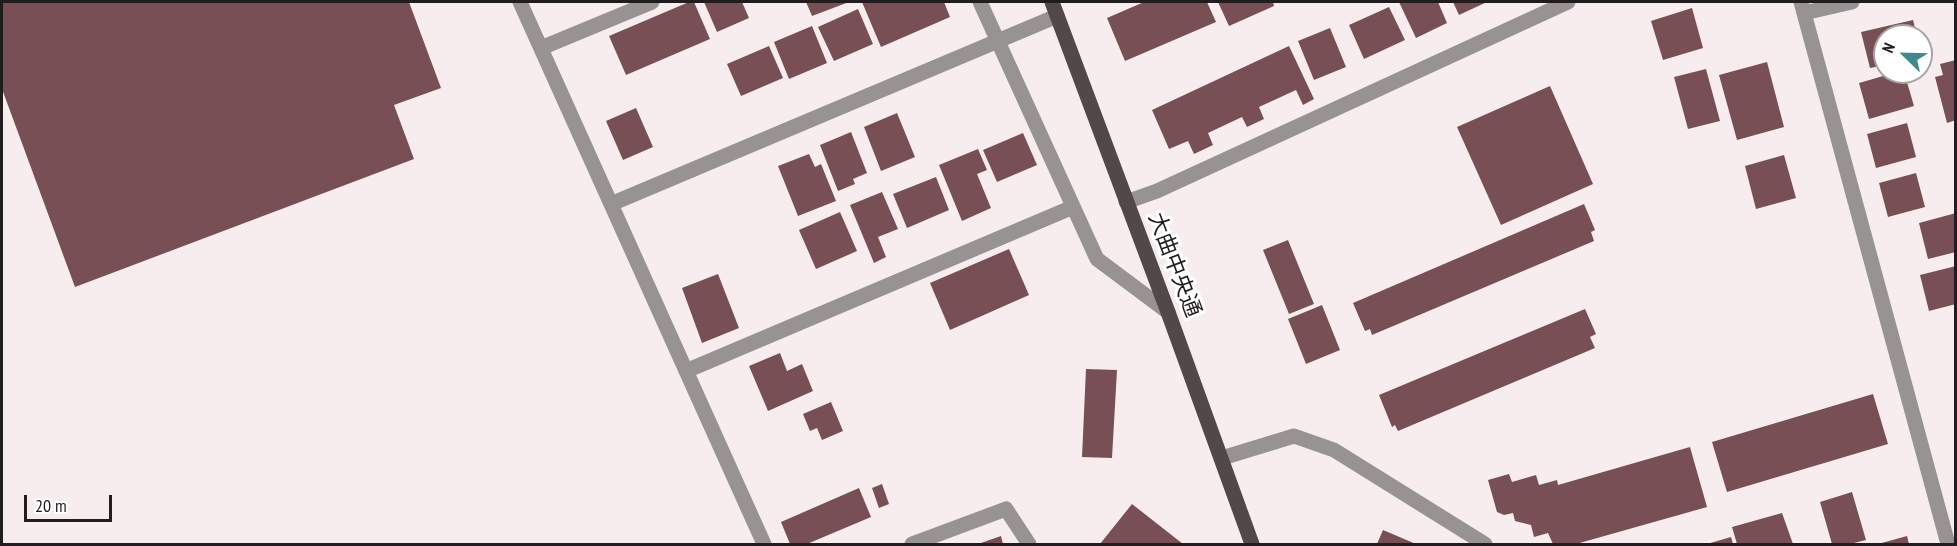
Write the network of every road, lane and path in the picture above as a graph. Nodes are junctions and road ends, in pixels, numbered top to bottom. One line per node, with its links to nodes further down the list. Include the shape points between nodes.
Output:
1 (520, 2): 9 (street)
2 (652, 2): 9 (street)
3 (980, 2): 8 (street)
4 (1568, 2): 10 (street)
5 (1852, 2): 6 (street)
6 (1802, 7): 16 (street)
7 (1055, 9): 8 (street); 10 (main road, 大曲中央通)
8 (998, 42): 11 (street); 12 (street)
9 (541, 48): 11 (street)
10 (1126, 202): 13 (main road, 大曲中央通)
11 (611, 204): 14 (street)
12 (1073, 207): 13 (street, via 1097,259); 14 (street)
13 (1168, 312): 15 (main road, 大曲中央通)
14 (686, 371): 17 (street)
15 (1221, 458): 20 (main road, 大曲中央通); 21 (street, via 1294,436 1334,450)
16 (1949, 535)
17 (764, 544)
18 (912, 544): 19 (street, via 1006,509)
19 (1029, 544)
20 (1252, 544)
21 (1485, 544)

